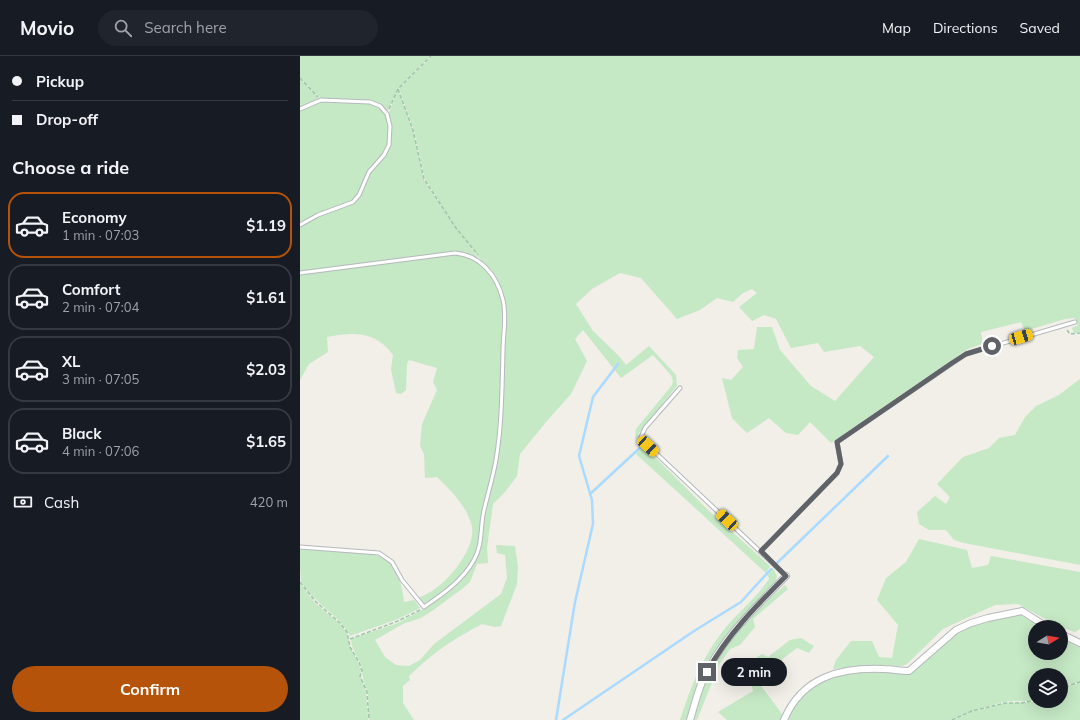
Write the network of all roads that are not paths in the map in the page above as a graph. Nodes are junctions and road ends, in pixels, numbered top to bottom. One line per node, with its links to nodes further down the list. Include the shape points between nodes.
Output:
1 (300, 109): 2 (lane, via 321,100 370,102 380,106 387,114 390,126 389,145 369,172 353,202)
2 (300, 224)
3 (300, 273): 6 (lane, via 454,253 472,256 485,267 500,291 504,314 496,459 484,511 480,548 457,582 424,607 402,580 392,562 379,553)
4 (1075, 322): 7 (lane, via 966,354 837,442 841,464 837,473)
5 (680, 388): 7 (lane, via 645,428 641,437)
6 (300, 547)
7 (761, 551): 8 (lane)
8 (786, 576): 12 (street, via 754,608 724,644 702,682)
9 (1036, 620): 13 (street, via 1022,611 971,623 956,630 908,671 870,669 836,673 817,680 793,701)
10 (1068, 637): 11 (street)
11 (1080, 643)
12 (690, 720)
13 (784, 720)

